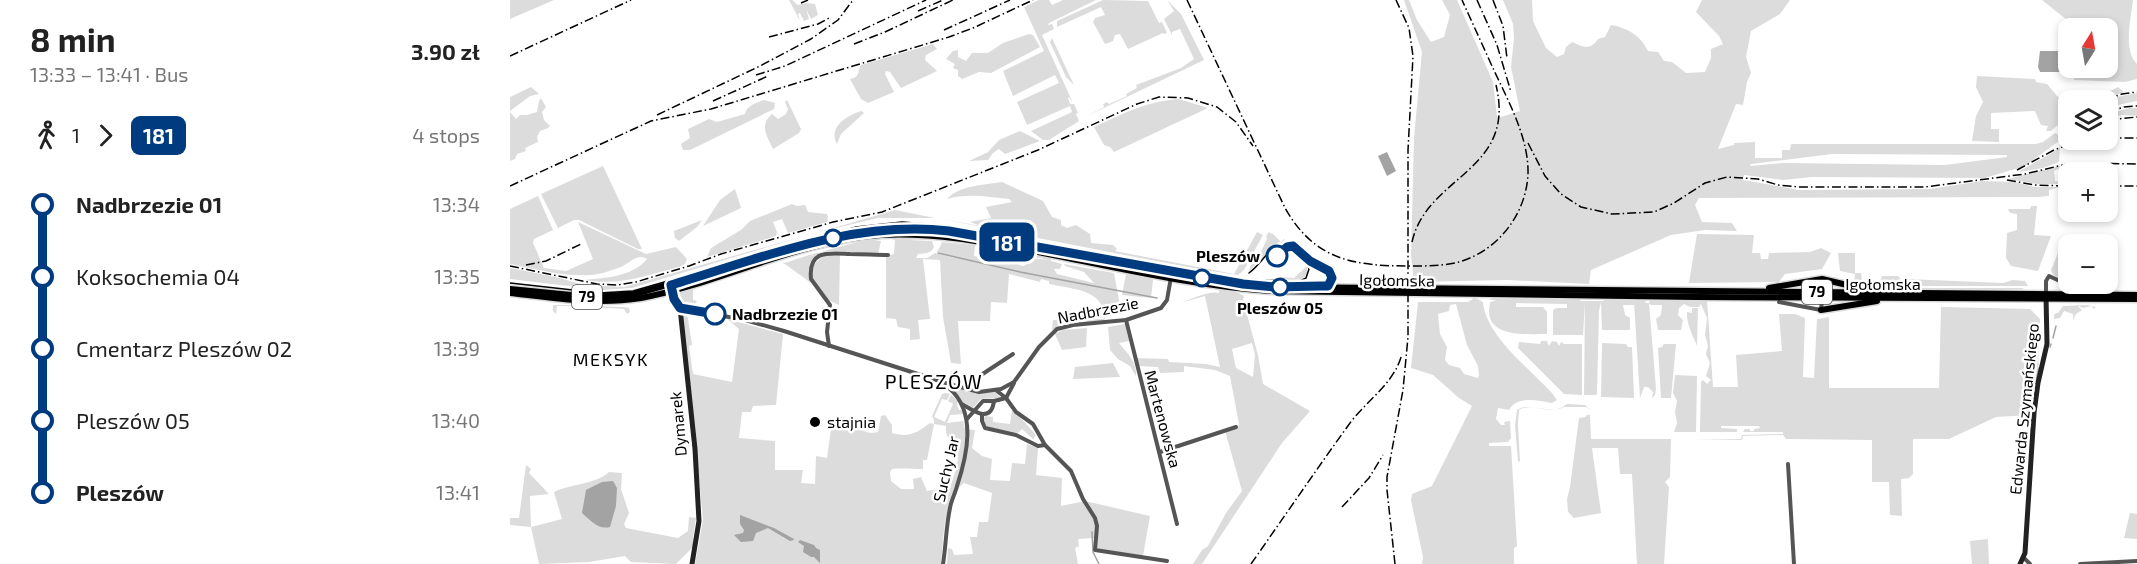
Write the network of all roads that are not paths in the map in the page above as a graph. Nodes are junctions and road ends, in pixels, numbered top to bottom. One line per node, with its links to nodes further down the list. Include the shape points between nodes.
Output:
1 (888, 255): 19 (street, via 832,252 814,261 811,279 830,305)
2 (1171, 275): 5 (main road, Igołomska / 79, via 949,231 904,228 836,237); 9 (main road, Igołomska / 79, via 1262,286); 18 (street, Nadbrzezie, via 1163,306)
3 (1822, 279): 7 (street); 9 (main road); 11 (main road)
4 (2058, 280): 12 (street, via 2048,277)
5 (671, 287): 6 (main road, Igołomska / 79, via 605,297); 8 (main road, Igołomska / 79, via 640,298 601,302); 16 (street, Dymarek)
6 (510, 289)
7 (1822, 290)
8 (510, 293)
9 (1738, 294): 11 (main road, Igołomska / 79); 15 (main road)
10 (2137, 295): 12 (main road, Igołomska / 79)
11 (1895, 296): 12 (main road, Igołomska / 79); 17 (main road)
12 (2046, 296): 13 (main road, Igołomska / 79); 36 (street, Edwarda Szymańskiego, via 2047,344 2034,413)
13 (2137, 299)
14 (1822, 300): 17 (street)
15 (1779, 302): 17 (street)
16 (680, 308): 19 (street, Nadbrzezie, via 745,320); 39 (street, Dymarek, via 699,521)
17 (1821, 310)
18 (1126, 320): 21 (street, Nadbrzezie, via 1057,329); 33 (street, Martenowska)
19 (829, 346): 22 (street, Nadbrzezie)
20 (1013, 354): 23 (street, via 978,377)
21 (1014, 382): 24 (street, Nadbrzezie); 25 (street)
22 (949, 384): 23 (street, Nadbrzezie); 27 (street, Suchy Jar)
23 (969, 389): 24 (street, Nadbrzezie)
24 (997, 390): 25 (street)
25 (1006, 398): 26 (street); 32 (street, via 1016,412 1033,424)
26 (994, 400): 28 (street, via 984,400); 29 (street, via 990,412)
27 (961, 403): 28 (street); 30 (street, Suchy Jar)
28 (973, 411): 29 (street); 30 (street)
29 (982, 414): 32 (street, via 985,428)
30 (966, 419): 40 (street, Suchy Jar, via 968,434 950,506)
31 (1236, 427): 33 (street)
32 (1045, 445): 37 (street, via 1071,471 1095,518 1095,550)
33 (1160, 452): 35 (street, Martenowska)
34 (1788, 464): 41 (street)
35 (1177, 524)
36 (2024, 558): 42 (street, Edwarda Szymańskiego); 43 (street)
37 (1167, 561)
38 (2137, 561): 45 (street)
39 (692, 564)
40 (943, 564)
41 (1794, 564)
42 (2020, 564)
43 (2030, 564)
44 (2080, 564): 45 (street)
45 (2097, 564)

